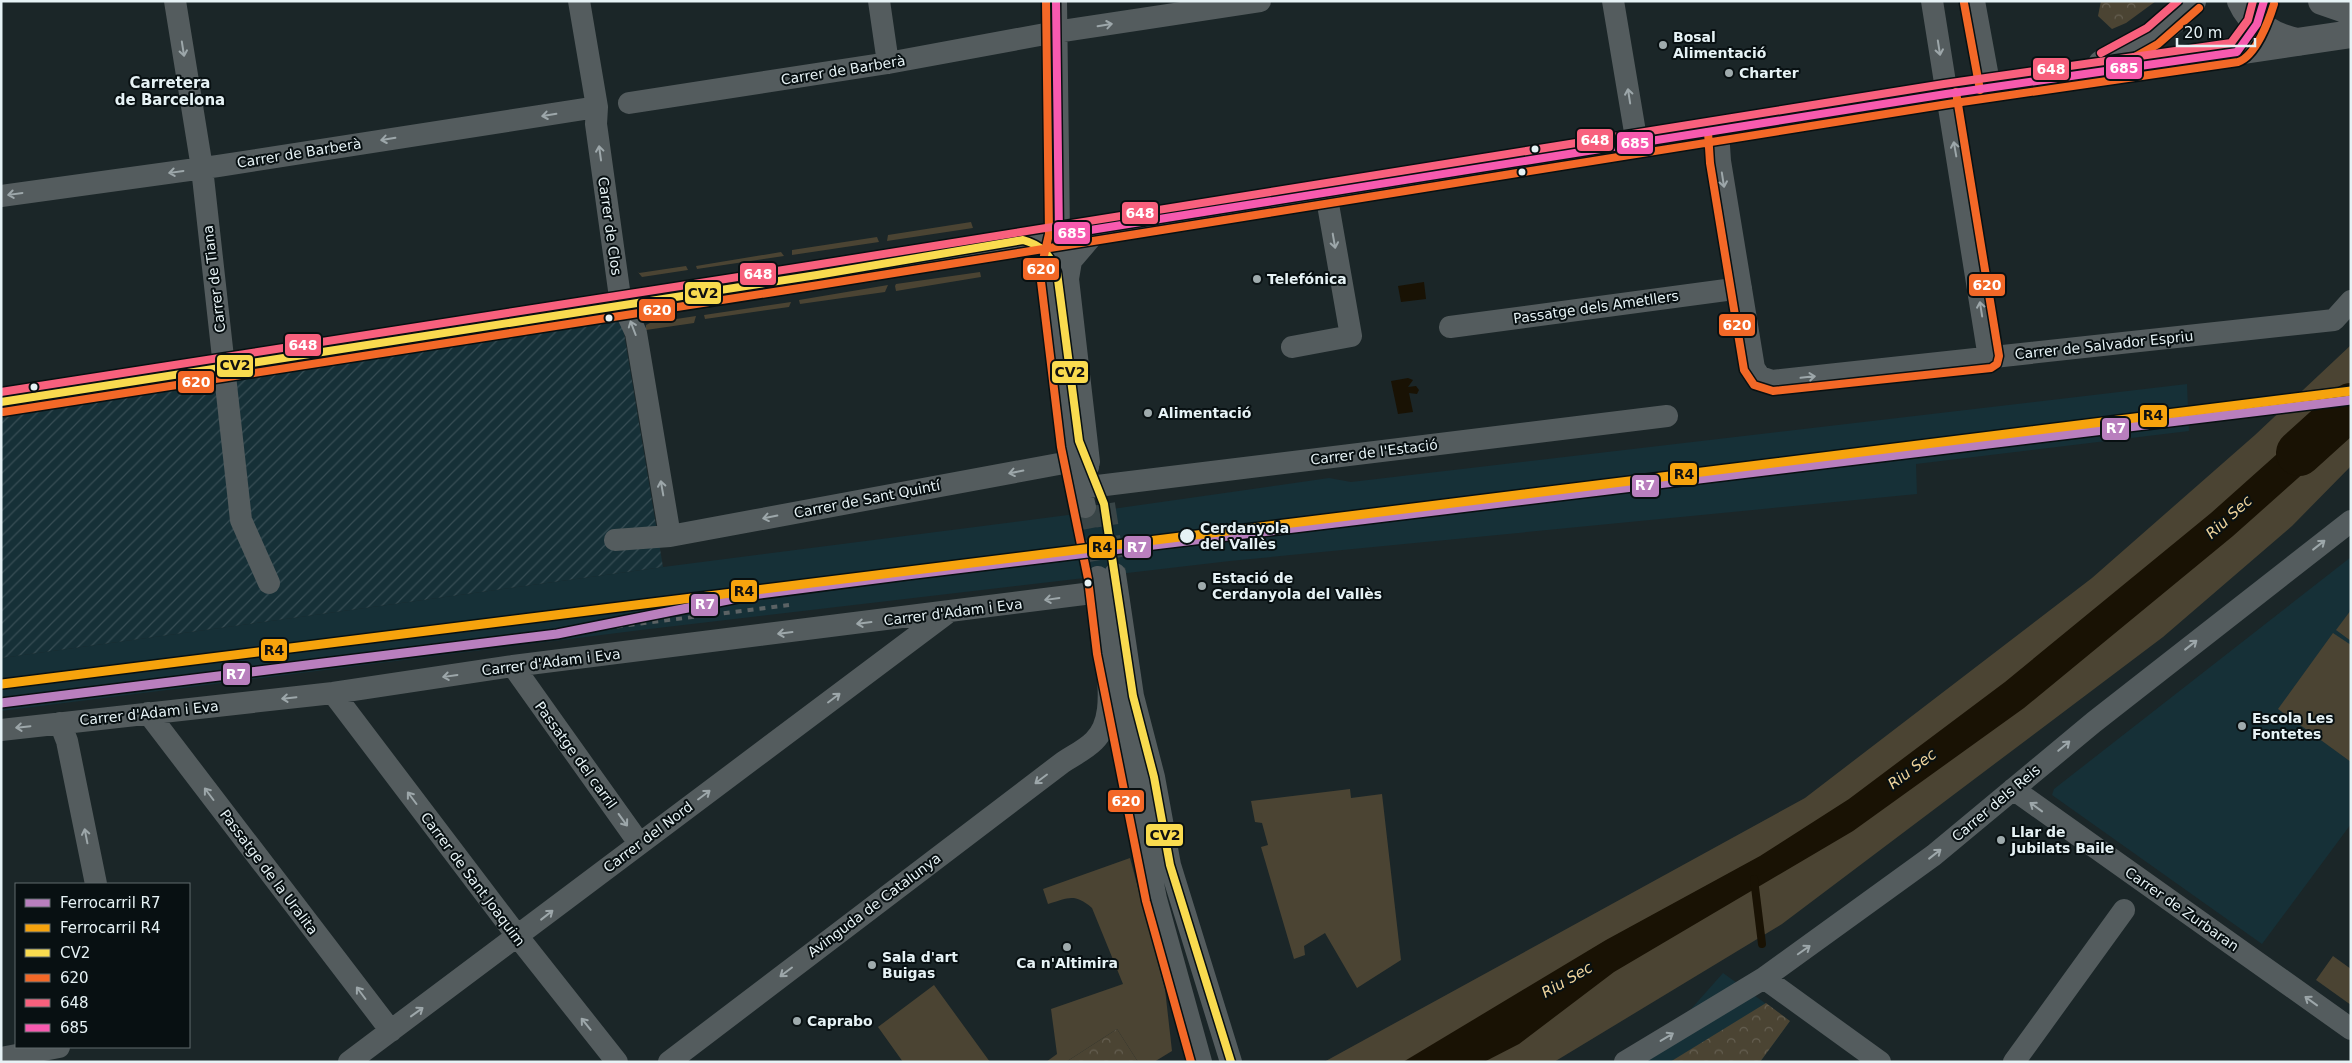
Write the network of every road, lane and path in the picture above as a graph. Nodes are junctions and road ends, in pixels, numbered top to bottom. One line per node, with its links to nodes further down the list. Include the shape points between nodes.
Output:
1 (175, 1): 26 (street, Carrer de Tiana, one-way to 26)
2 (579, 1): 23 (street, Carrer de Clos)
3 (879, 1): 18 (street)
4 (1056, 1): 14 (street)
5 (1260, 1): 14 (street, Carrer de Barberà, one-way to 5)
6 (1613, 1): 25 (street, one-way to 6)
7 (1932, 1): 21 (street, one-way to 21)
8 (1974, 1): 20 (street)
9 (2192, 1): 19 (main road, via 2181,14 2141,44)
10 (2241, 1): 13 (main road, via 2248,14)
11 (2322, 1): 12 (main road)
12 (2351, 11)
13 (2261, 12): 16 (main road, via 2279,37); 17 (main road)
14 (1056, 32): 18 (street, Carrer de Barberà); 30 (street)
15 (2351, 34): 16 (main road)
16 (2300, 43): 17 (main road)
17 (2237, 52): 19 (main road)
18 (888, 63): 22 (street, Carrer de Barberà)
19 (2075, 75): 20 (main road)
20 (1990, 88): 21 (main road)
21 (1946, 94): 24 (main road); 38 (street, one-way to 21)
22 (630, 103)
23 (597, 107): 26 (street, Carrer de Barberà, one-way to 26); 35 (street, Carrer de Clos, one-way to 23, via 596,124)
24 (1718, 131): 25 (main road); 33 (street, one-way to 33)
25 (1637, 144): 27 (main road)
26 (202, 168): 28 (street, Carrer de Barberà, one-way to 28); 39 (street, Carrer de Tiana)
27 (1326, 193): 29 (main road); 37 (street, one-way to 37, via 1351,336)
28 (1, 196)
29 (1099, 228): 30 (main road); 42 (street, via 1070,261 1068,279)
30 (1059, 235): 31 (main road); 32 (street)
31 (1023, 240): 32 (street, via 1036,243); 35 (main road)
32 (1053, 261): 42 (street, via 1059,279)
33 (1741, 288): 36 (street, Passatge dels Ametllers); 38 (street, Carrer de Salvador Espriu, one-way to 38, via 1754,368 1760,377 1772,381)
34 (2351, 301): 38 (street, Carrer de Salvador Espriu, via 2334,320)
35 (623, 305): 39 (main road); 44 (street, Carrer de Clos, one-way to 35, via 636,333)
36 (1450, 327)
37 (1292, 347)
38 (1989, 358)
39 (225, 367): 40 (main road); 47 (street, Carrer de Tiana, via 241,520)
40 (1, 402)
41 (1667, 416): 42 (street, Carrer de l'Estació)
42 (1086, 480): 44 (street, Carrer de Sant Quintí, one-way to 44)
43 (2351, 521): 58 (street, Carrer dels Reis, one-way to 43)
44 (670, 536): 45 (street, Carrer de Sant Quintí)
45 (615, 540)
46 (1104, 581): 48 (street, Carrer d'Adam i Eva, one-way to 48); 49 (street, Avinguda de Catalunya); 57 (street)
47 (269, 583)
48 (948, 613): 50 (street, Carrer d'Adam i Eva, one-way to 50); 59 (street, Carrer del Nord, one-way to 48)
49 (1107, 652): 55 (street, Avinguda de Catalunya, via 1109,710 1104,730); 56 (street, Avinguda de Catalunya)
50 (513, 666): 51 (street, Carrer d'Adam i Eva, one-way to 51); 59 (street, Passatge del carril, one-way to 59)
51 (333, 693): 52 (street, Carrer d'Adam i Eva, one-way to 52); 62 (street, Carrer de Sant Joaquim, one-way to 51)
52 (148, 713): 53 (street, Carrer d'Adam i Eva); 65 (street, Passatge de la Uralita, one-way to 52)
53 (60, 723): 54 (street, Carrer d'Adam i Eva, one-way to 54); 60 (street, one-way to 53, via 67,741)
54 (1, 730)
55 (1080, 750): 56 (street, via 1093,747 1108,751); 71 (street, Avinguda de Catalunya, one-way to 71)
56 (1129, 764): 57 (street); 67 (street, Avinguda de Catalunya, via 1156,899)
57 (1153, 772): 67 (street, via 1162,871)
58 (2013, 789): 63 (street, Carrer dels Reis, one-way to 58, via 1934,855); 64 (street, Carrer de Zurbaran, one-way to 58)
59 (639, 843): 62 (street, Carrer del Nord, one-way to 59)
60 (96, 883)
61 (2124, 910): 74 (street)
62 (518, 937): 65 (street, Carrer del Nord, one-way to 62); 70 (street, Carrer de Sant Joaquim, one-way to 62)
63 (1764, 978): 72 (street, Carrer dels Reis, one-way to 63); 73 (street)
64 (2351, 1029)
65 (391, 1031): 69 (street, Carrer del Nord)
66 (54, 1048): 68 (street)
67 (1215, 1056)
68 (1, 1058)
69 (349, 1062)
70 (617, 1062)
71 (669, 1062)
72 (1625, 1062)
73 (1880, 1062)
74 (2014, 1062)

